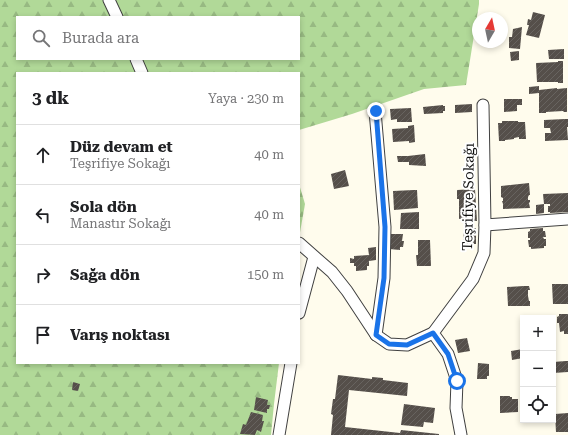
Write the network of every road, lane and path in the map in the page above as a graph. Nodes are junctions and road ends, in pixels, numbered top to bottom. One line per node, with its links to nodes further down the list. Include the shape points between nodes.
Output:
1 (109, 0): 2 (street)
2 (117, 16)
3 (136, 60): 4 (street)
4 (142, 72)
5 (483, 106): 8 (street, Teşrifiye Sokağı)
6 (376, 111): 13 (street, via 385,227 384,278)
7 (568, 219): 8 (street)
8 (485, 225): 12 (street, Teşrifiye Sokağı, via 484,253 473,279)
9 (300, 244): 10 (street)
10 (314, 257): 11 (street); 13 (street, via 332,272)
11 (300, 309)
12 (433, 333): 13 (street, via 407,345 389,344); 16 (street, via 448,354 457,381 456,408)
13 (376, 335)
14 (291, 364): 15 (street)
15 (279, 435)
16 (461, 435)

